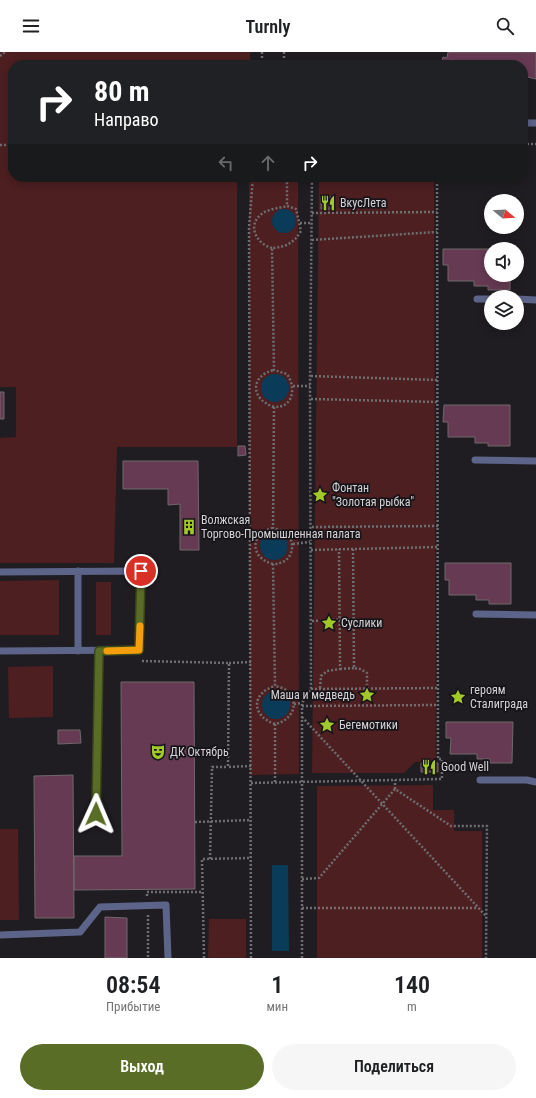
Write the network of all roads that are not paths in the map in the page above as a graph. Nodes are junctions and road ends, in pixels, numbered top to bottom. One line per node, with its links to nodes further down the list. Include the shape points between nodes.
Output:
1 (477, 299): 2 (lane)
2 (484, 299)
3 (524, 299): 4 (lane)
4 (536, 300)
5 (475, 460): 6 (lane)
6 (536, 461)
7 (78, 571): 8 (lane); 11 (lane); 13 (lane, via 141,571 139,650)
8 (0, 572)
9 (476, 614): 10 (lane)
10 (536, 615)
11 (78, 650): 12 (lane); 13 (lane)
12 (0, 651)
13 (99, 651): 16 (lane)
14 (480, 780): 15 (lane)
15 (536, 782)
16 (96, 814)
17 (0, 935): 18 (lane, via 80,932 100,906 166,905)
18 (168, 958)

